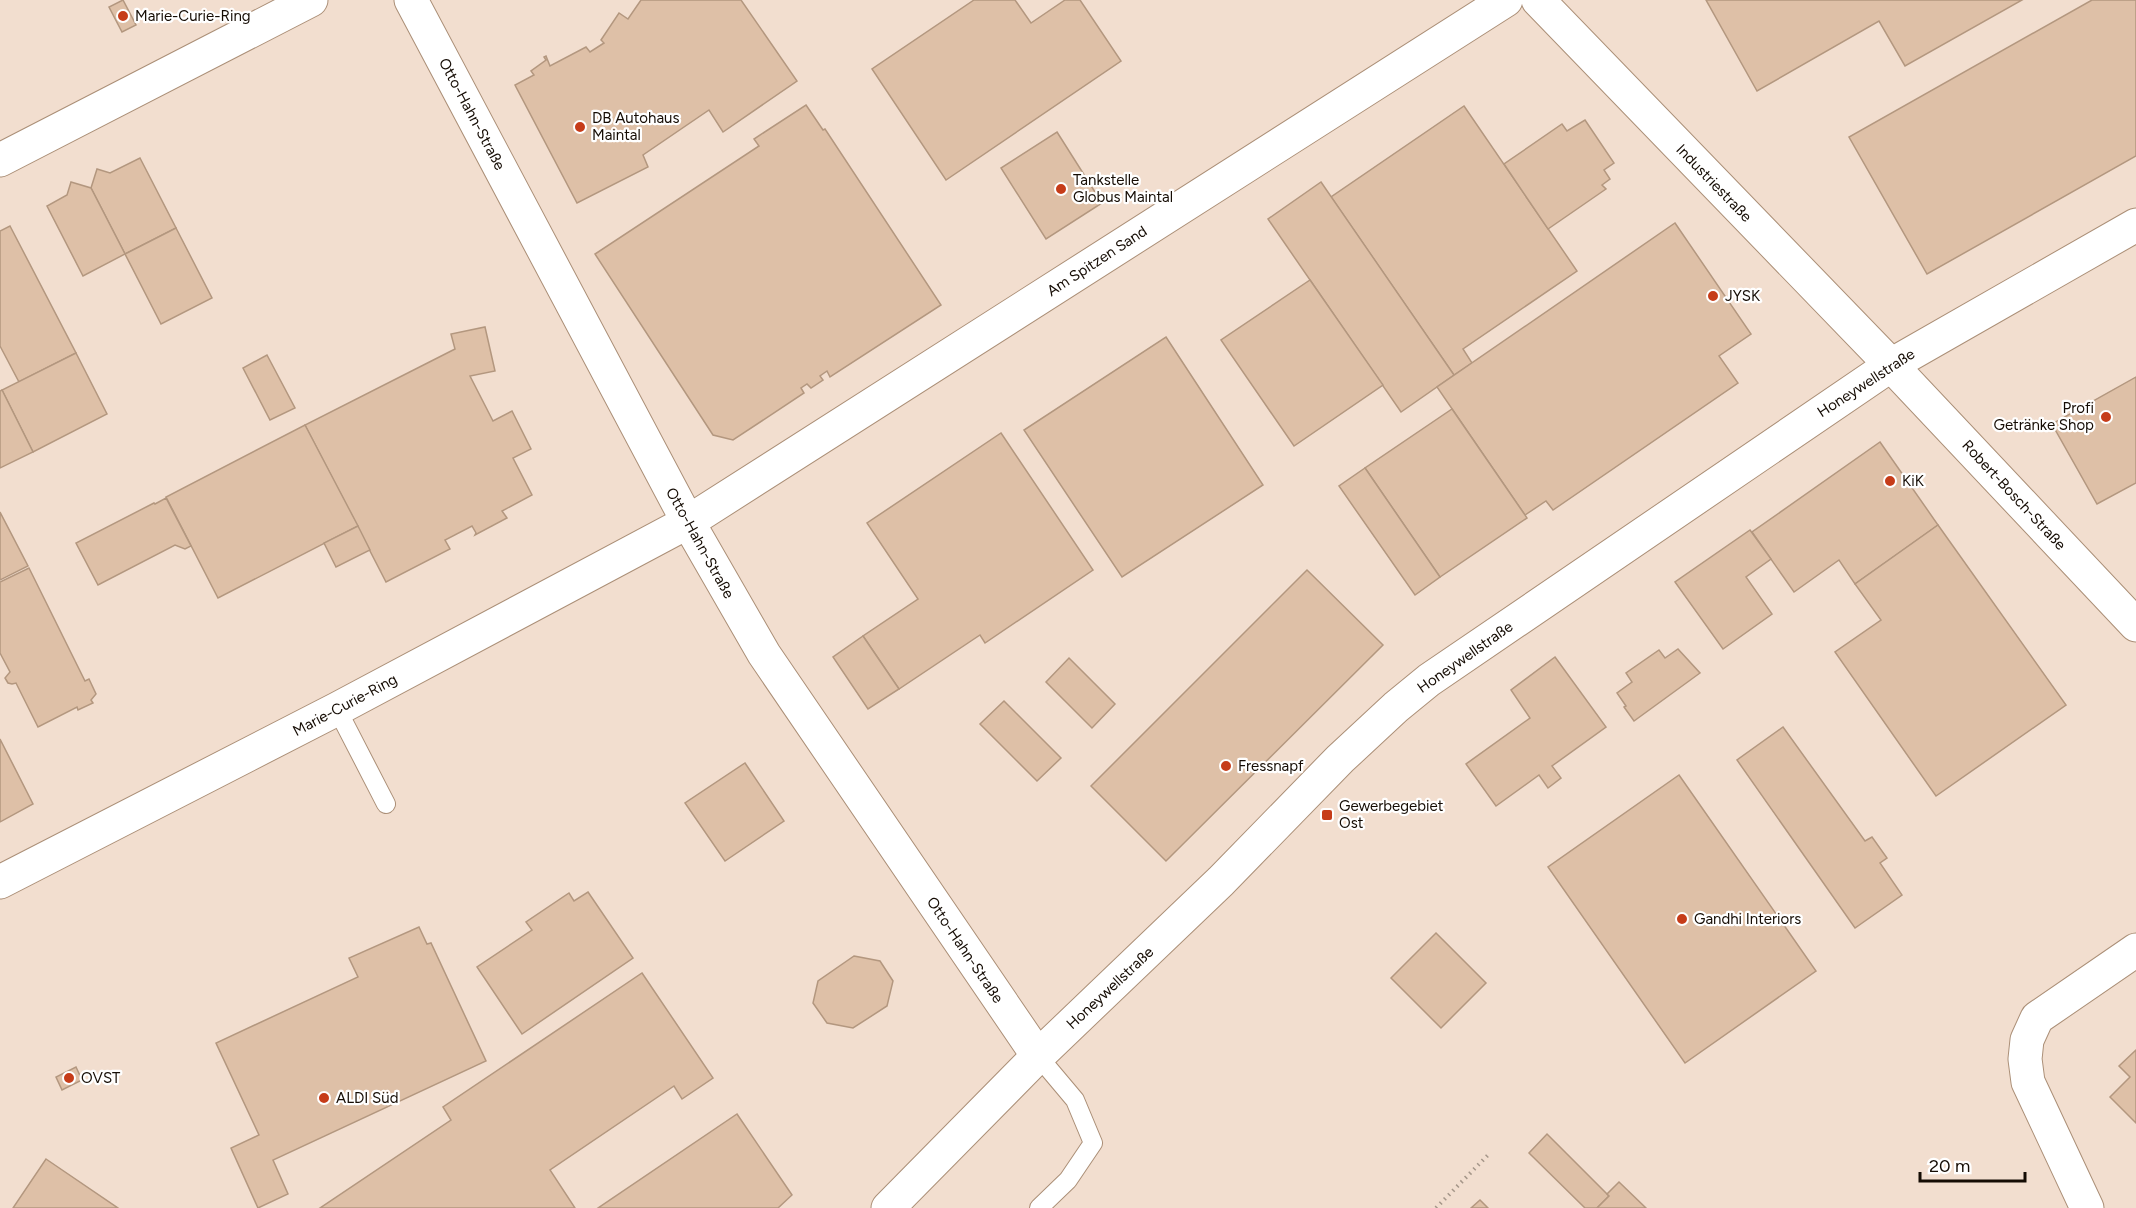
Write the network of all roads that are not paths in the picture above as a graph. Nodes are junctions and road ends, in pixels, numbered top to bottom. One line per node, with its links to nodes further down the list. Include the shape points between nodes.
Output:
1 (311, 0): 5 (street)
2 (411, 0): 8 (street, Otto-Hahn-Straße)
3 (1506, 0): 8 (street, Am Spitzen Sand)
4 (1538, 0): 7 (street, Industriestraße)
5 (0, 160)
6 (2136, 225): 7 (street, Honeywellstraße)
7 (1891, 365): 9 (street, Robert-Bosch-Straße); 14 (street, Honeywellstraße, via 1396,707)
8 (687, 522): 10 (street, Marie-Curie-Ring); 14 (street, Otto-Hahn-Straße, via 764,654)
9 (2136, 625)
10 (337, 709): 11 (lane); 12 (street, Marie-Curie-Ring)
11 (386, 804)
12 (0, 882)
13 (2136, 950): 17 (street, via 2037,1018 2027,1040 2028,1082)
14 (1038, 1056): 15 (street, Honeywellstraße); 16 (lane, via 1075,1100 1093,1143 1068,1180)
15 (888, 1208)
16 (1039, 1208)
17 (2087, 1208)

